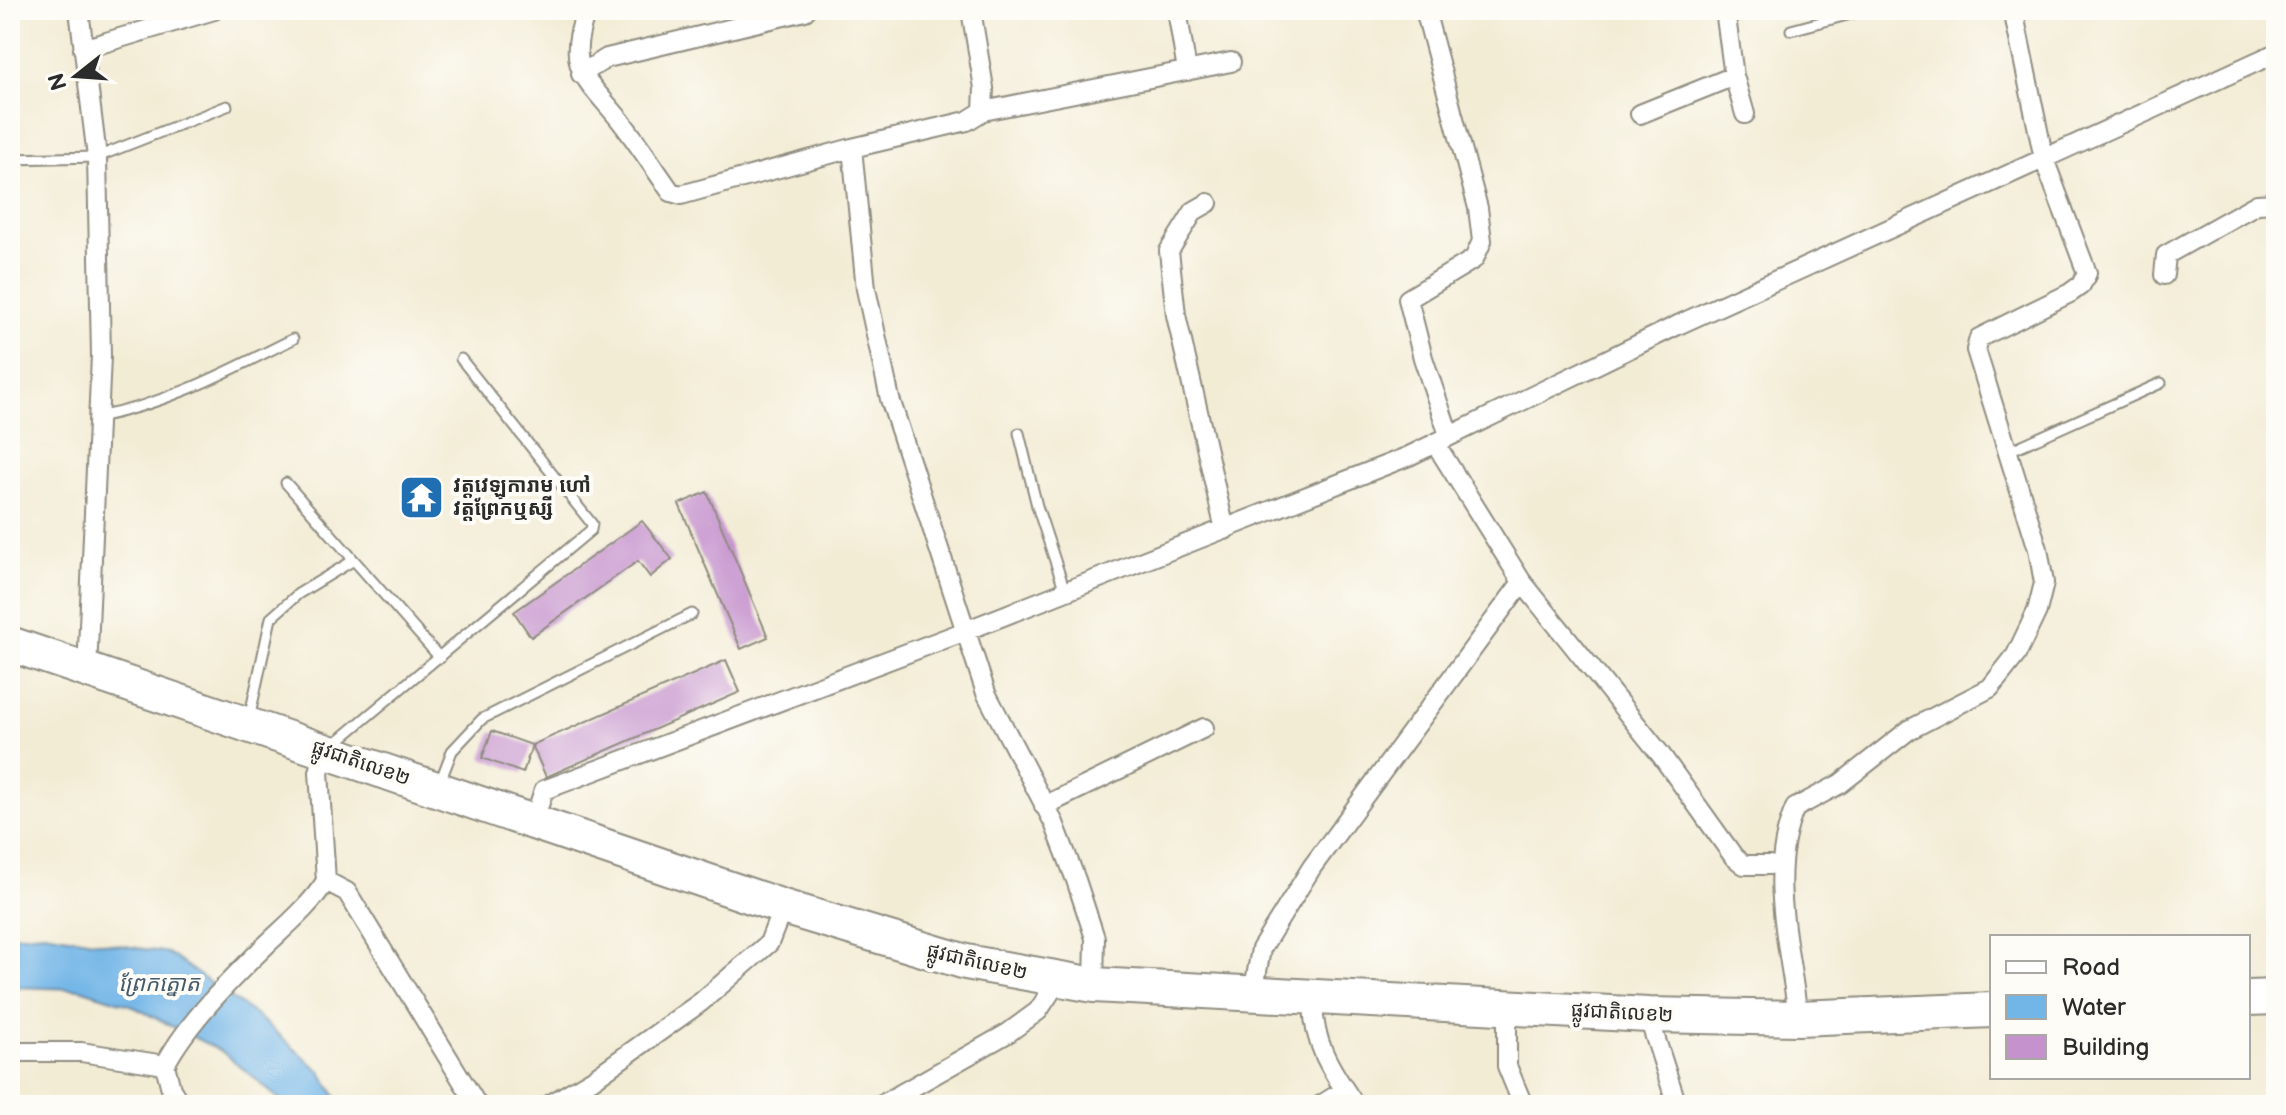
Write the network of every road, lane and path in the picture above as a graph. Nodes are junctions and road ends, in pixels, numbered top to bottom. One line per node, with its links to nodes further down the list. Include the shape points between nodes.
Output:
1 (79, 10): 12 (street)
2 (214, 10): 12 (street)
3 (587, 10): 16 (street, via 577,34)
4 (971, 10): 19 (street)
5 (1177, 10): 15 (street)
6 (1425, 10): 34 (street, via 1478,208 1482,241 1474,259 1408,299)
7 (1725, 10): 17 (street)
8 (1890, 10): 11 (lane, via 1862,11)
9 (2013, 10): 25 (street)
10 (805, 11): 16 (street, via 607,58)
11 (1791, 30)
12 (83, 49): 23 (street)
13 (2276, 53): 25 (street)
14 (1231, 62): 15 (street)
15 (1187, 71): 19 (street)
16 (581, 74): 22 (street, via 671,192 681,195)
17 (1734, 76): 20 (street); 21 (street)
18 (227, 106): 23 (lane)
19 (983, 111): 22 (street, via 967,121)
20 (1640, 114)
21 (1745, 114)
22 (852, 148): 42 (street, via 866,289 890,399)
23 (97, 157): 24 (lane); 32 (street)
24 (10, 159)
25 (2044, 159): 34 (street); 35 (street, via 2087,273 2070,293 1979,338 1976,350)
26 (1208, 203): 37 (street, via 1194,211 1169,251 1176,315)
27 (2276, 203): 28 (street, via 2257,204 2166,255)
28 (2164, 275)
29 (293, 339): 32 (lane, via 176,396)
30 (461, 359): 44 (lane, via 592,524)
31 (2161, 383): 35 (lane)
32 (98, 417): 45 (street)
33 (1019, 433): 40 (lane)
34 (1442, 439): 37 (street); 39 (street)
35 (2009, 451): 64 (street, via 2044,583 2037,611 2016,655 1990,688 1909,730 1840,784 1795,808 1784,844 1781,892)
36 (286, 483): 38 (lane)
37 (1225, 530): 40 (street)
38 (354, 560): 44 (lane); 46 (lane, via 298,594 271,618)
39 (1522, 582): 52 (street, via 1661,755 1734,857 1744,865); 57 (street, via 1312,867 1261,949)
40 (1065, 591): 42 (street)
41 (692, 614): 49 (lane, via 482,719 452,751)
42 (965, 630): 50 (street, via 986,693); 51 (street, via 544,790)
43 (10, 644): 45 (highway, ផ្លូវជាតិលេខ២)
44 (440, 658): 48 (lane)
45 (87, 671): 46 (highway, ផ្លូវជាតិលេខ២)
46 (248, 724): 48 (highway, ផ្លូវជាតិលេខ២)
47 (1204, 728): 50 (street)
48 (325, 752): 49 (highway, ផ្លូវជាតិលេខ២); 53 (street, via 319,772)
49 (437, 789): 51 (highway, ផ្លូវជាតិលេខ២)
50 (1044, 806): 56 (street, via 1095,938)
51 (534, 820): 54 (highway, ផ្លូវជាតិលេខ២)
52 (1770, 865)
53 (326, 881): 66 (street, via 175,1046); 69 (street, via 347,892)
54 (783, 907): 55 (highway, ផ្លូវជាតិលេខ២, via 966,962); 70 (street, via 769,943 701,1002)
55 (1059, 979): 56 (highway, ផ្លូវជាតិលេខ២); 71 (street, via 1038,1011 1008,1033)
56 (1094, 985): 57 (highway, ផ្លូវជាតិលេខ២)
57 (1253, 994): 59 (highway, ផ្លូវជាតិលេខ២)
58 (2276, 997): 60 (highway)
59 (1314, 998): 61 (highway, ផ្លូវជាតិលេខ២); 67 (street, via 1312,1022)
60 (2250, 998)
61 (1507, 1006): 63 (highway, ផ្លូវជាតិលេខ២); 73 (street, via 1507,1066)
62 (1990, 1010): 64 (highway, ផ្លូវជាតិលេខ២)
63 (1648, 1015): 64 (highway, ផ្លូវជាតិលេខ២); 74 (street)
64 (1798, 1018)
65 (10, 1052): 66 (street, via 81,1052)
66 (165, 1065): 68 (street)
67 (1350, 1098): 72 (street)
68 (181, 1105)
69 (477, 1105)
70 (549, 1105)
71 (881, 1105)
72 (1321, 1105)
73 (1523, 1105)
74 (1677, 1105)

